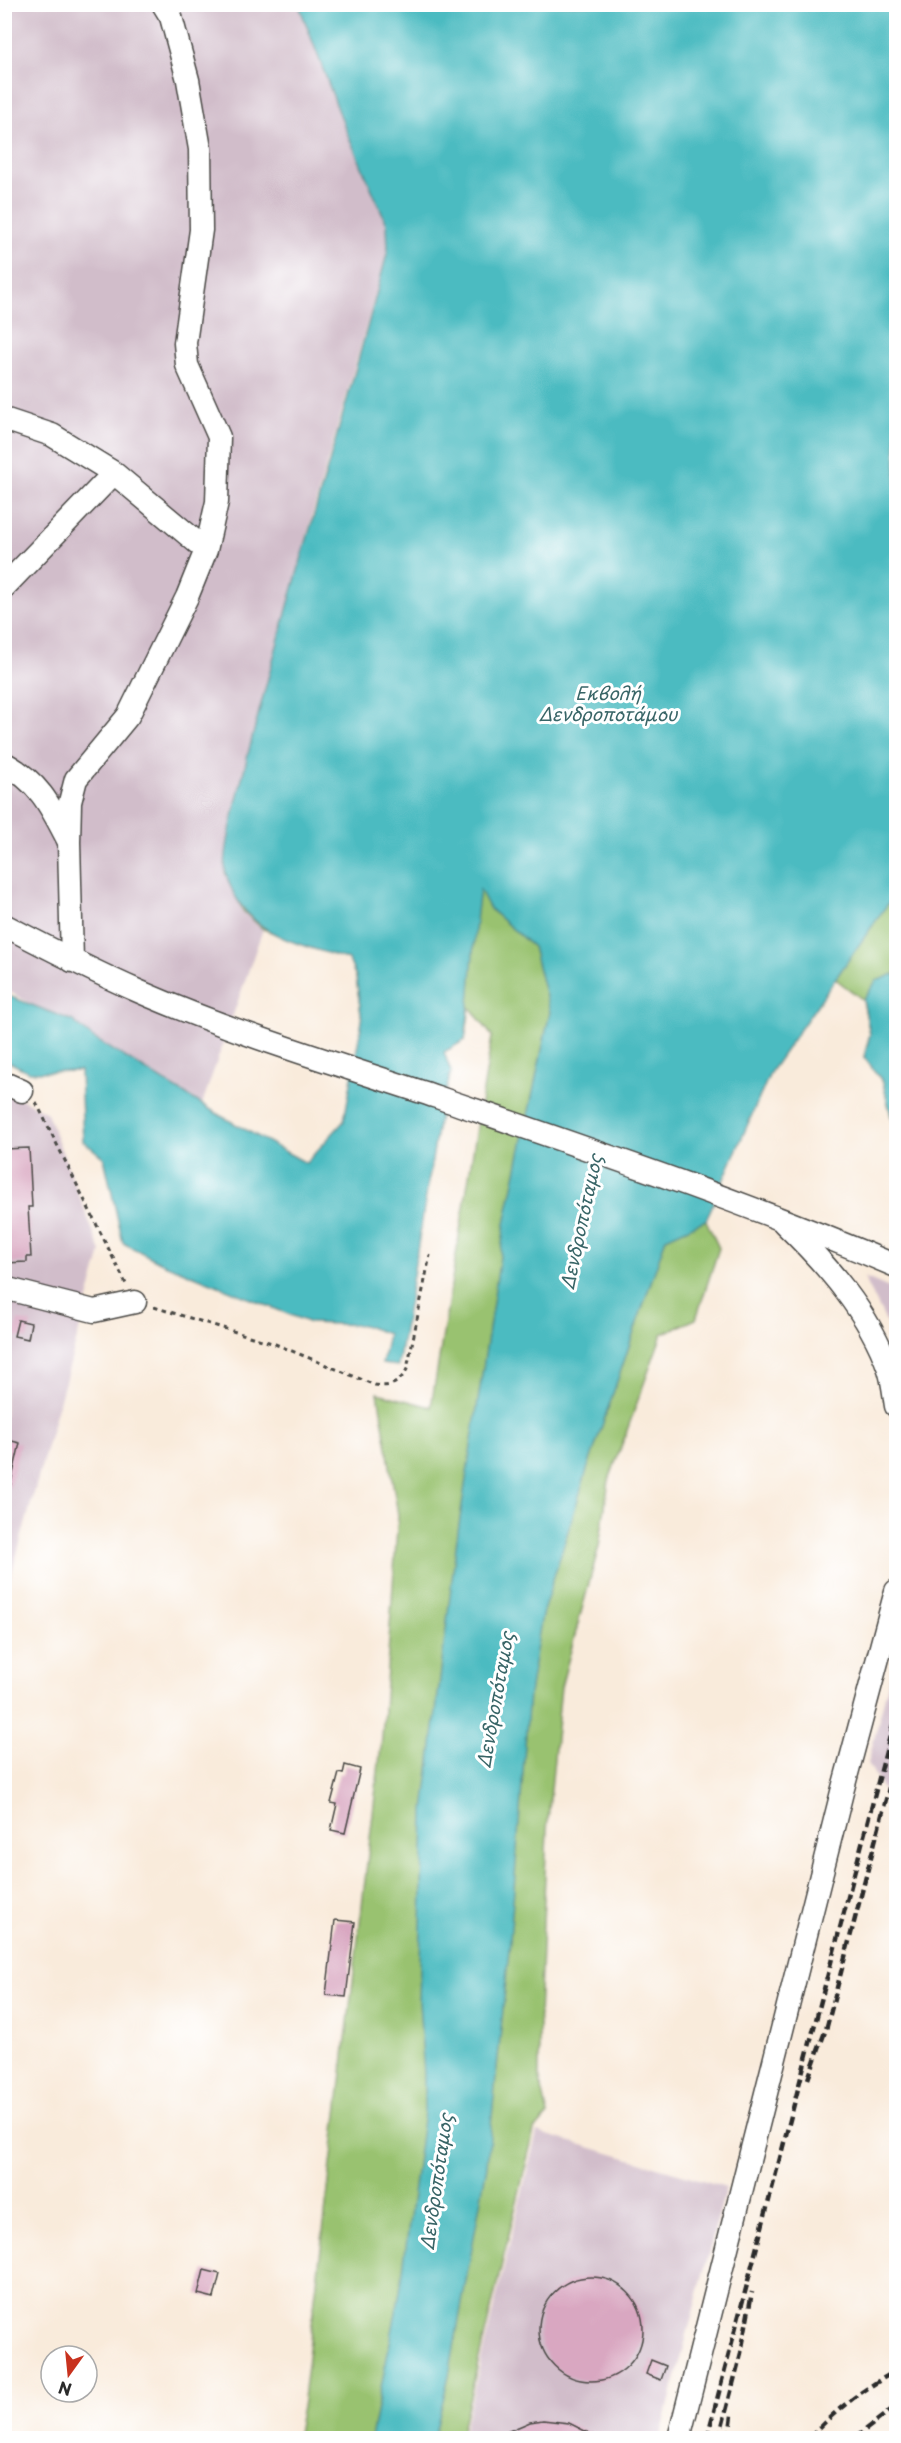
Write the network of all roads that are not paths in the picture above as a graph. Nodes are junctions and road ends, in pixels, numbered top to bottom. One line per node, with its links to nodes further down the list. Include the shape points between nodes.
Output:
1 (163, 4): 4 (street, via 171,17 188,80 200,149 201,230 185,343 187,365 219,437 217,502)
2 (4, 419): 3 (street, via 52,435)
3 (114, 473): 4 (street); 5 (street)
4 (206, 550): 7 (street, via 128,716 76,779 70,802)
5 (4, 587)
6 (4, 763): 7 (street, via 25,775 43,793)
7 (69, 842): 9 (street)
8 (4, 924): 9 (street)
9 (72, 961): 10 (street, via 184,1009)
10 (780, 1220): 11 (street); 14 (street, via 843,1288 870,1329 889,1370)
11 (897, 1266)
12 (4, 1288): 13 (street, via 93,1311)
13 (135, 1302)
14 (897, 1406)
15 (897, 1591): 16 (street, via 845,1781)
16 (679, 2439)

